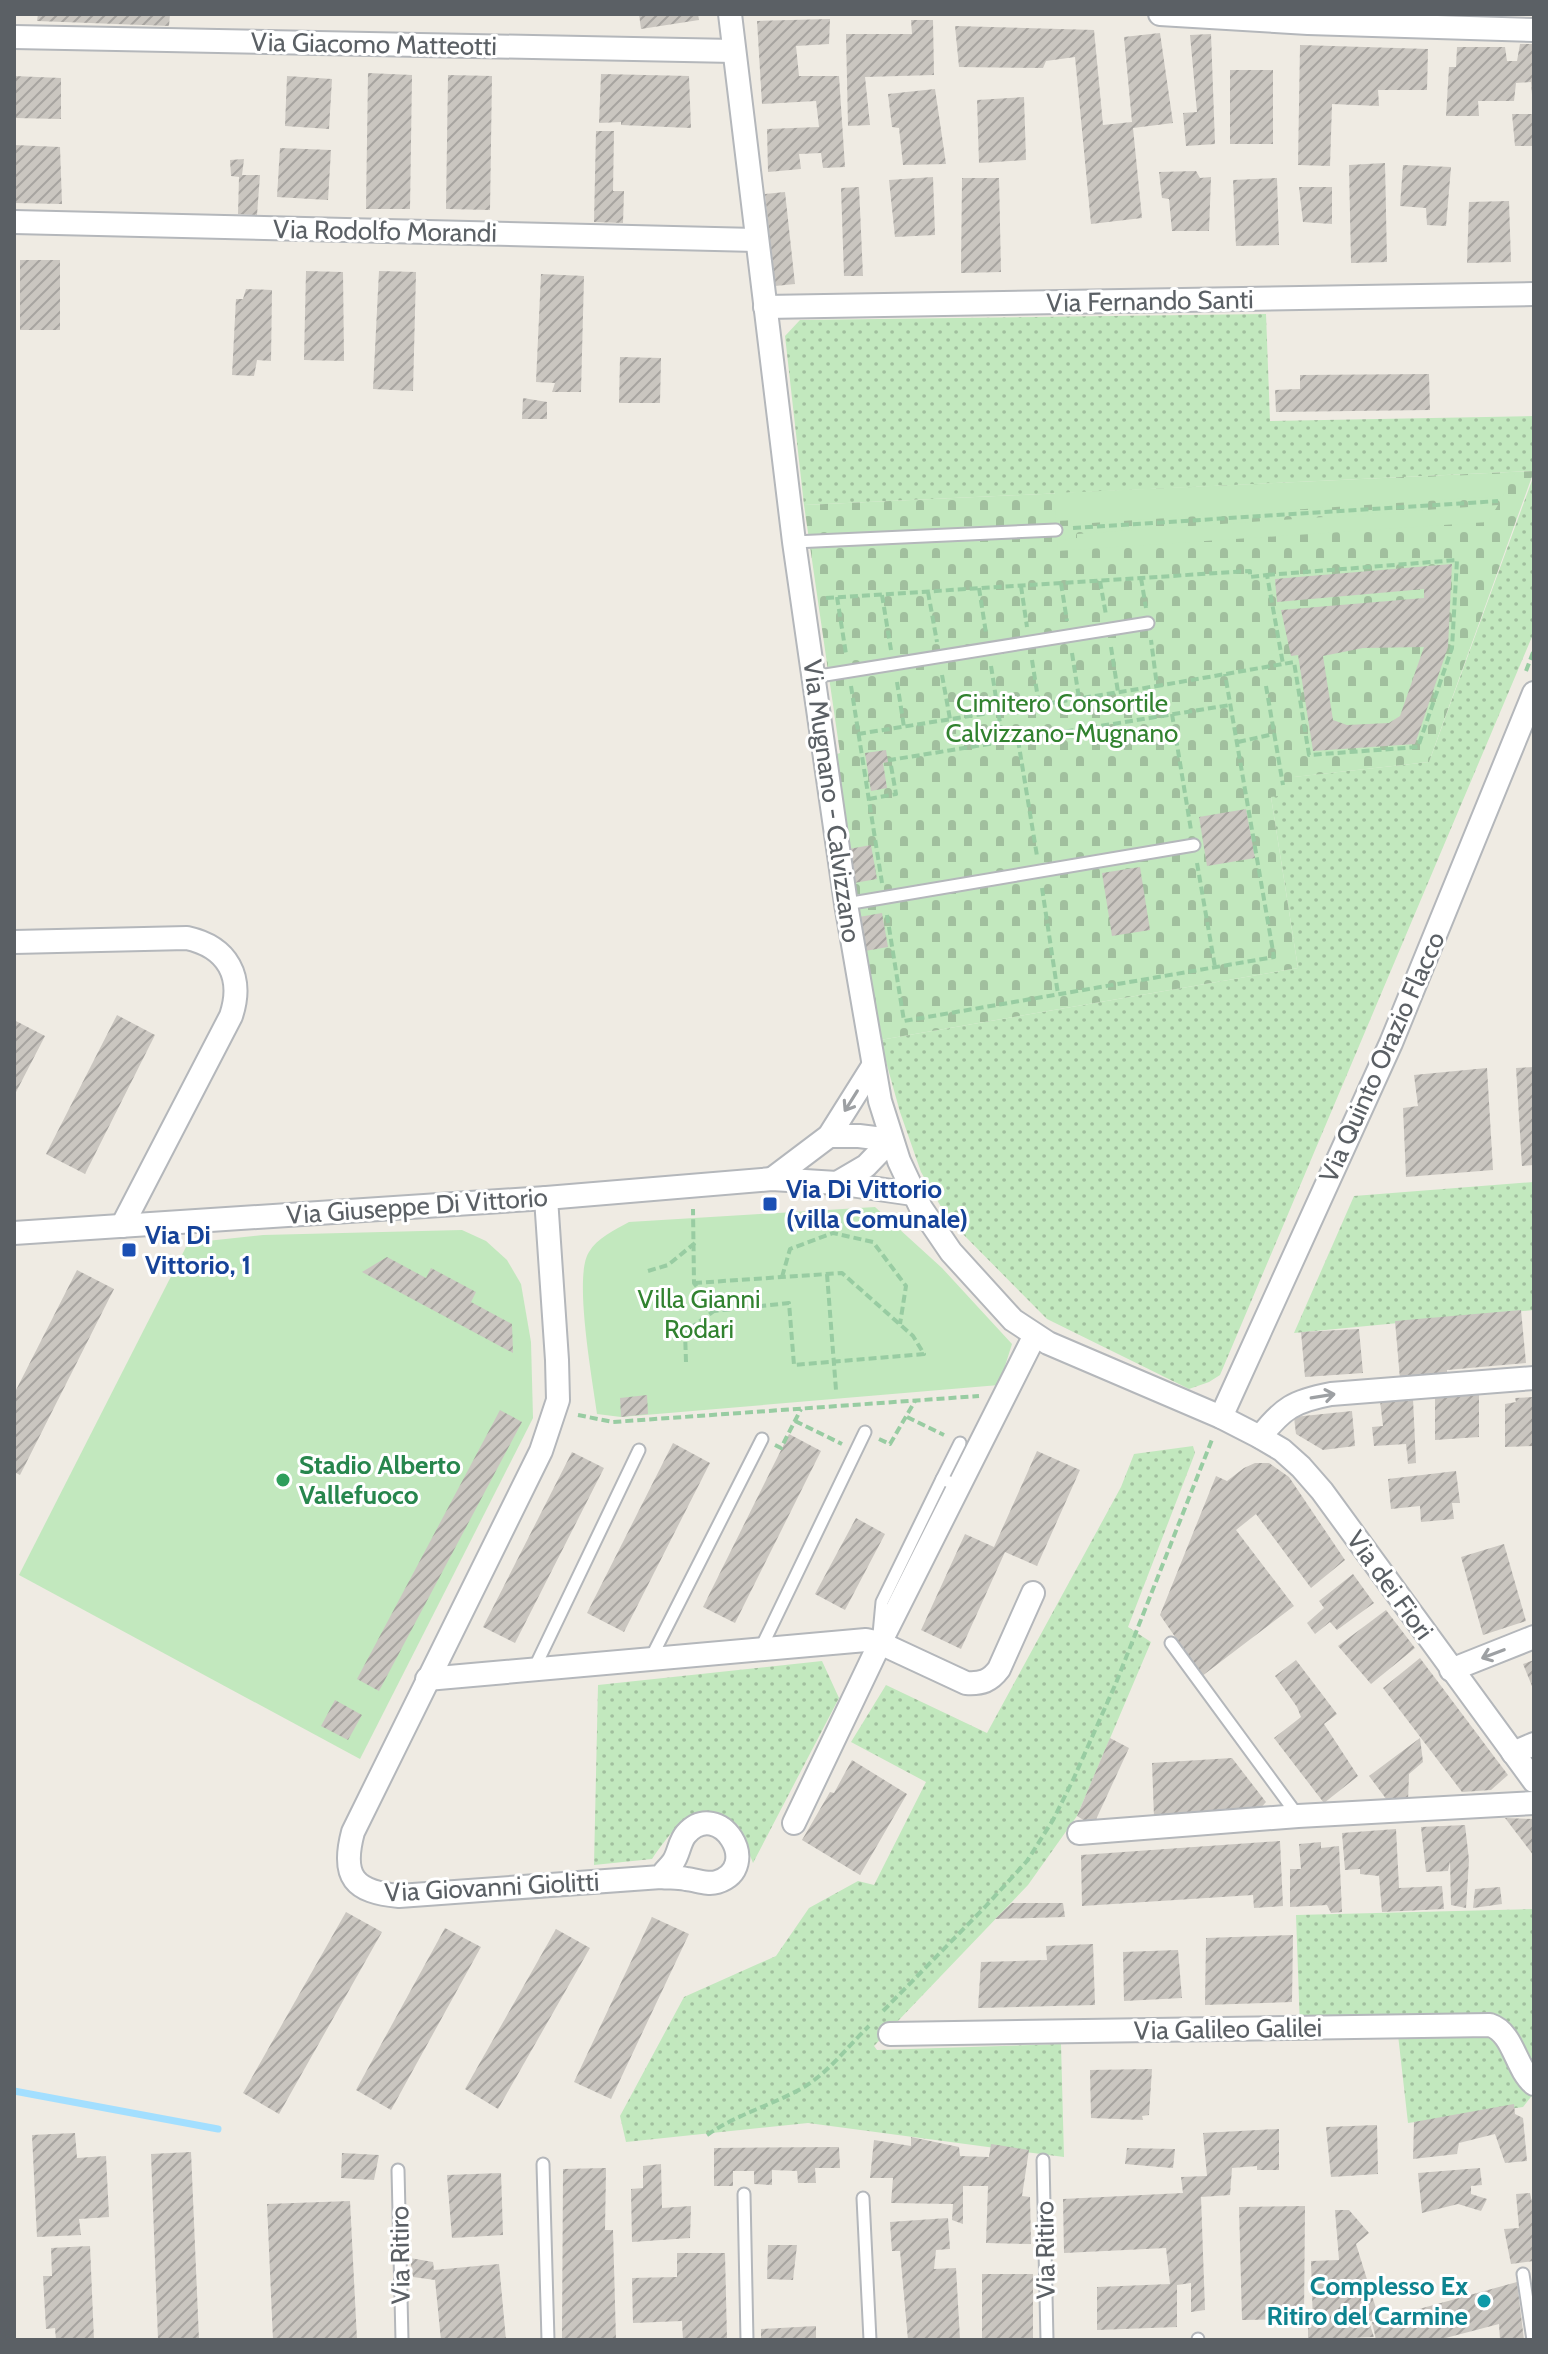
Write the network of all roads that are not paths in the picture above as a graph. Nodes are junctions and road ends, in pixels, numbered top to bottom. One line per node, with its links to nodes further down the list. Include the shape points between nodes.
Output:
1 (730, 14): 5 (street, Via Mugnano - Calvizzano)
2 (1160, 14): 3 (street)
3 (1534, 30)
4 (14, 37): 5 (street, Via Giacomo Matteotti)
5 (734, 51): 7 (street, Via Mugnano - Calvizzano)
6 (14, 222): 7 (street, Via Rodolfo Morandi)
7 (756, 240): 9 (street, Via Mugnano - Calvizzano)
8 (1534, 294): 9 (street, Via Fernando Santi)
9 (765, 307): 11 (street, Via Mugnano - Calvizzano)
10 (1056, 530): 11 (lane)
11 (794, 542): 13 (street, Via Mugnano - Calvizzano)
12 (1148, 623): 13 (lane)
13 (813, 677): 16 (street, Via Mugnano - Calvizzano)
14 (1534, 693): 29 (street, Via Quinto Orazio Flacco, via 1391,1043)
15 (1194, 845): 16 (lane)
16 (846, 904): 18 (street, Via Mugnano - Calvizzano)
17 (14, 942): 25 (street, via 187,938 218,951 236,982 231,1016)
18 (873, 1066): 19 (street, one-way to 19); 20 (street, Via Mugnano - Calvizzano)
19 (829, 1136): 20 (street); 21 (street)
20 (891, 1140): 22 (street, via 866,1166); 23 (street, Via Mugnano - Calvizzano)
21 (772, 1179): 22 (street, Via Giuseppe Di Vittorio); 24 (street, Via Giuseppe Di Vittorio)
22 (837, 1183): 23 (street, Via Giuseppe Di Vittorio)
23 (913, 1194): 27 (street, Via Mugnano - Calvizzano, via 951,1252 1013,1320)
24 (546, 1198): 25 (street, Via Giuseppe Di Vittorio); 44 (street, Via Giovanni Giolitti, via 556,1408 541,1451)
25 (122, 1226): 26 (street, Via Giuseppe Di Vittorio)
26 (14, 1233)
27 (1035, 1335): 29 (street, Via Mugnano - Calvizzano); 35 (street)
28 (1534, 1378): 31 (street, one-way to 28, via 1287,1408 1307,1399)
29 (1221, 1417): 31 (street, Via dei Fiori)
30 (865, 1432): 40 (lane)
31 (1260, 1437): 43 (street, Via dei Fiori, via 1292,1458 1322,1491)
32 (762, 1439): 41 (lane)
33 (960, 1443): 35 (lane)
34 (639, 1450): 42 (lane)
35 (950, 1483): 38 (street)
36 (1033, 1593): 38 (street, via 999,1669 984,1682 966,1683)
37 (1534, 1637): 43 (street, one-way to 43)
38 (880, 1643): 40 (street, via 854,1640); 50 (street)
39 (1171, 1643): 49 (lane)
40 (761, 1648): 41 (street)
41 (651, 1658): 42 (street)
42 (534, 1669): 44 (street)
43 (1451, 1670): 46 (street, Via dei Fiori)
44 (427, 1679): 52 (street, Via Giovanni Giolitti, via 353,1832 351,1870 364,1890 399,1896)
45 (1534, 1744): 46 (street)
46 (1513, 1753): 47 (street, Via dei Fiori)
47 (1534, 1781)
48 (1534, 1803): 49 (street)
49 (1298, 1816): 51 (street)
50 (794, 1823)
51 (1079, 1833)
52 (661, 1877)
53 (890, 2034): 54 (street, Via Galileo Galilei, via 1490,2025 1502,2030)
54 (1534, 2084)
55 (1043, 2160): 65 (lane, Via Ritiro)
56 (543, 2164): 62 (lane)
57 (398, 2170): 61 (lane, Via Ritiro)
58 (744, 2194): 63 (lane)
59 (863, 2198): 64 (lane)
60 (1523, 2274): 66 (lane)
61 (402, 2340)
62 (548, 2340)
63 (747, 2340)
64 (870, 2340)
65 (1047, 2340)
66 (1533, 2340)

